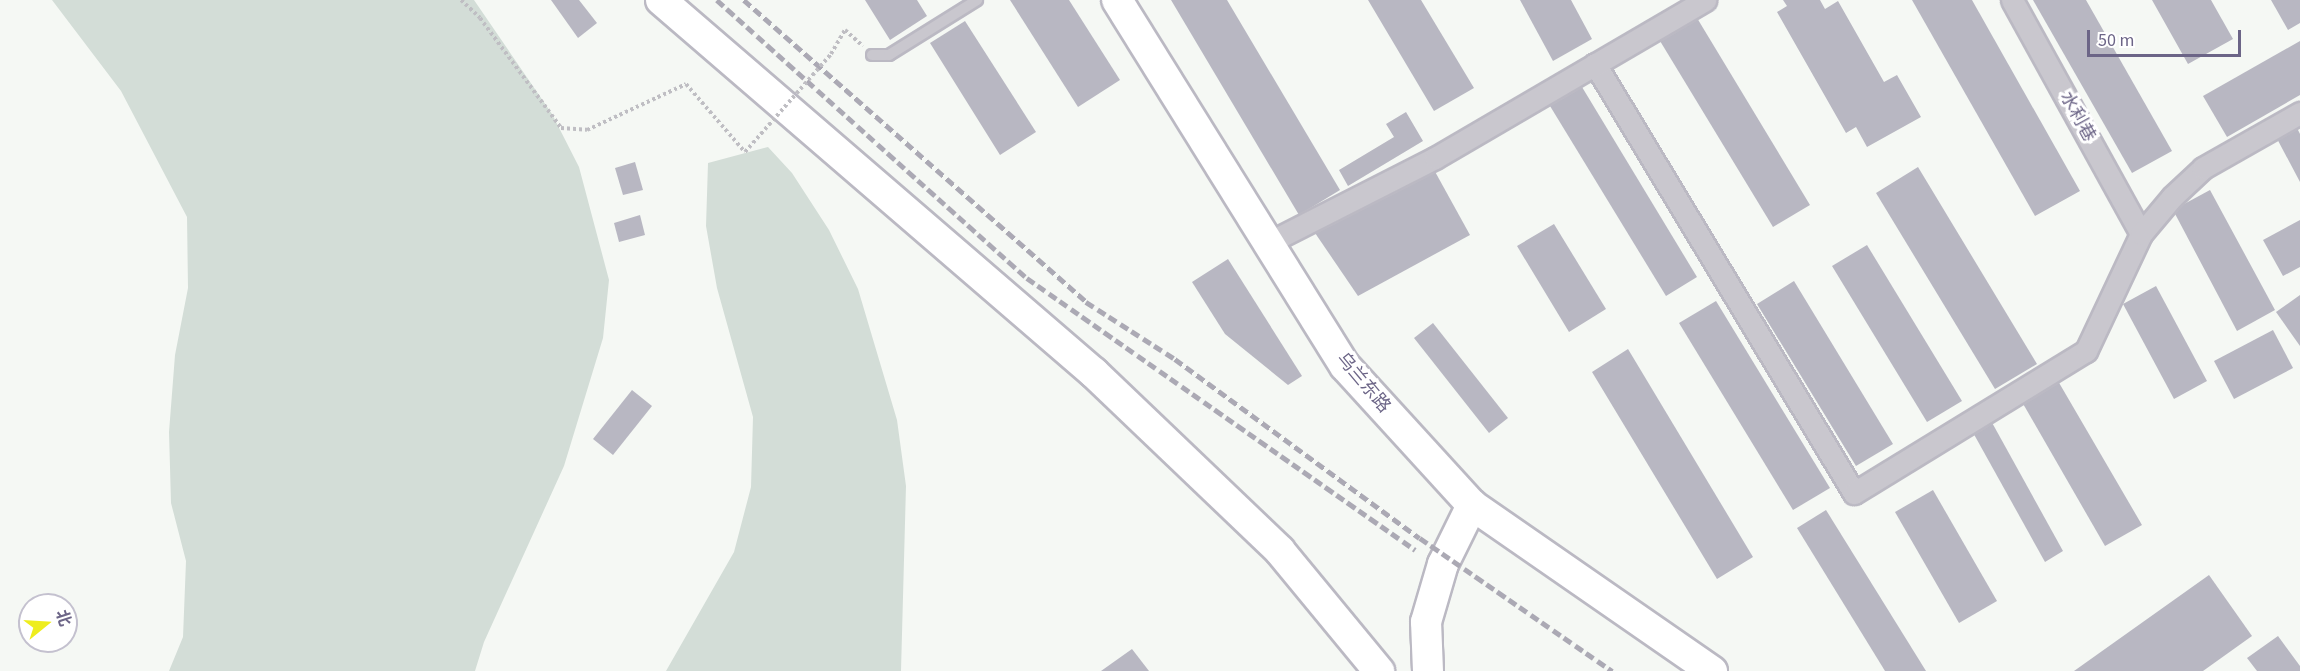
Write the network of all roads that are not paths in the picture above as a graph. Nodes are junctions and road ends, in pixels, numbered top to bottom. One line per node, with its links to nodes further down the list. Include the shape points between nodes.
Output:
1 (661, 0): 12 (main road, via 1094,373 1280,551)
2 (976, 0): 6 (lane, via 889,55)
3 (1117, 0): 10 (main road, 乌兰东路)
4 (1705, 0): 7 (street)
5 (2012, 0): 9 (street, 水利巷)
6 (872, 55)
7 (1595, 64): 9 (street, via 1854,494 2086,351); 10 (street, via 1435,158)
8 (2300, 113): 9 (street, via 2203,168)
9 (2141, 234)
10 (1268, 243): 11 (main road, 乌兰东路, via 1345,366)
11 (1472, 505): 13 (main road, via 1443,564 1426,622); 14 (main road, 乌兰东路)
12 (1379, 671)
13 (1428, 671)
14 (1712, 671)

